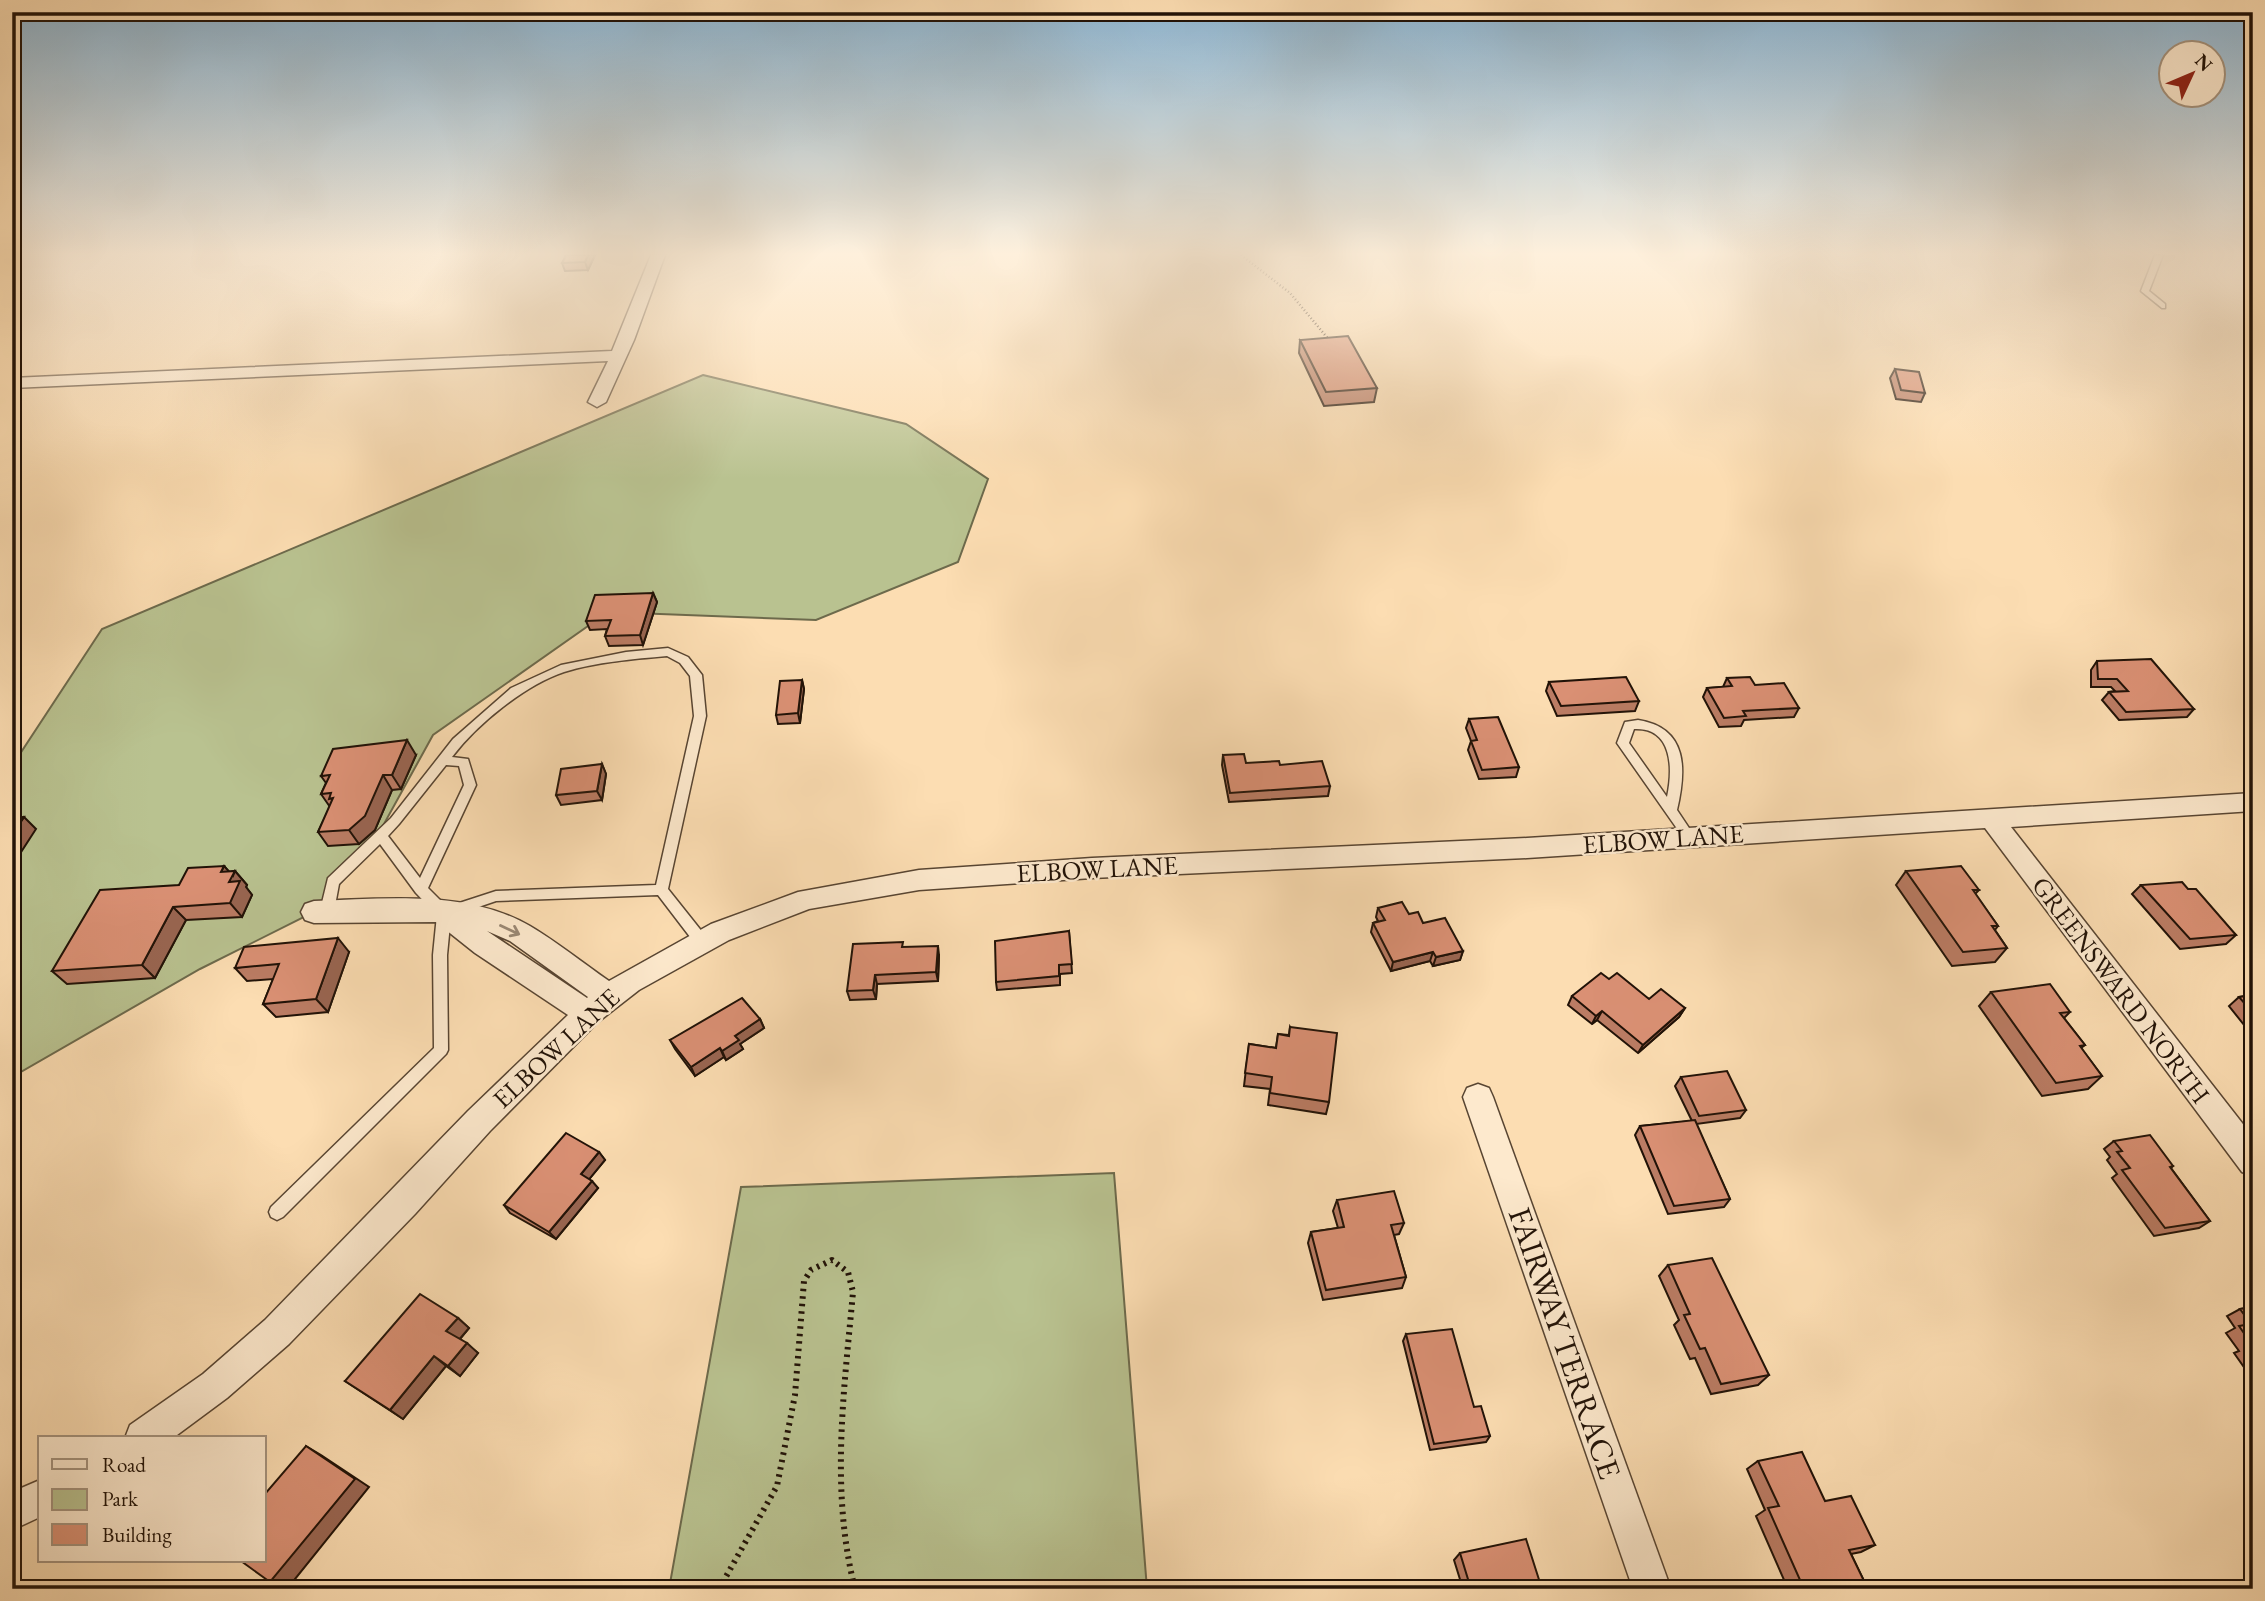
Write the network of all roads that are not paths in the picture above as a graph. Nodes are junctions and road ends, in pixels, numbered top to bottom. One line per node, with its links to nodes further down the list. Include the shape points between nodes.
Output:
1 (630, 330): 2 (street)
2 (616, 356): 3 (street); 4 (street)
3 (12, 383)
4 (597, 402)
5 (443, 760): 9 (lane); 11 (lane, via 464,762 470,785); 12 (lane, via 515,691 561,669 668,652 684,660 696,675 700,716)
6 (2253, 802): 8 (street, ELBOW LANE)
7 (1671, 809): 7 (lane, via 1623,744 1629,725 1642,722 1665,737 1677,765); 10 (lane)
8 (1990, 817): 10 (street, ELBOW LANE); 18 (street, GREENSWARD NORTH)
9 (380, 835): 11 (lane); 13 (lane, via 333,882)
10 (1689, 837): 15 (street, ELBOW LANE, via 919,880 807,899 756,916)
11 (421, 889): 14 (lane)
12 (661, 890): 14 (lane, via 496,896); 15 (lane)
13 (321, 912): 14 (street, via 424,909)
14 (444, 913): 16 (street, via 485,945); 19 (lane, via 441,1050)
15 (702, 942): 16 (street, ELBOW LANE, via 629,982)
16 (599, 1005): 20 (street, ELBOW LANE, via 479,1121 277,1332 215,1386)
17 (1478, 1097): 23 (street, FAIRWAY TERRACE)
18 (2253, 1162)
19 (277, 1212)
20 (146, 1436)
21 (38, 1499): 22 (street)
22 (12, 1512)
23 (1652, 1589)

